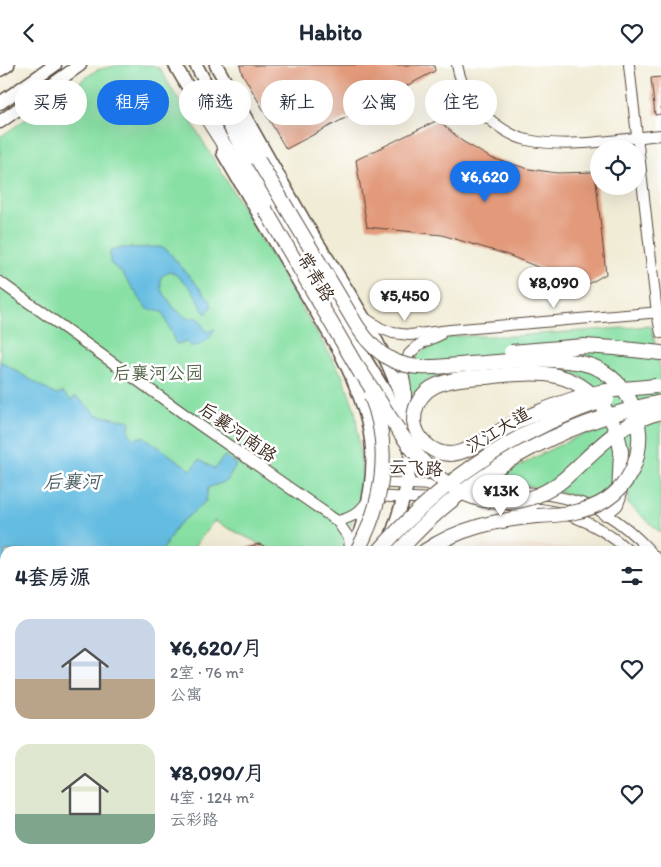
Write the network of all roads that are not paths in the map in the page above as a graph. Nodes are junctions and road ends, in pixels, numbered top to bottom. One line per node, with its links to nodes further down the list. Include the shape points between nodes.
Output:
1 (8, 65): 10 (main road)
2 (55, 65): 12 (main road)
3 (80, 65): 13 (main road)
4 (197, 65): 18 (main road, 常青路); 32 (main road, via 274,209 384,390)
5 (208, 65): 18 (main road)
6 (216, 65): 19 (main road)
7 (457, 65): 17 (street, via 469,98 480,110 502,129 525,139 550,143)
8 (629, 65): 17 (street)
9 (176, 68): 11 (main road, 常青路)
10 (0, 70)
11 (183, 80)
12 (0, 103)
13 (0, 123)
14 (209, 125): 33 (main road, 常青路, via 354,381 370,430)
15 (211, 125): 26 (highway, bridge)
16 (661, 135): 17 (street)
17 (637, 137): 22 (street)
18 (248, 143): 19 (main road, 常青路)
19 (262, 158): 21 (main road, 常青路); 27 (highway, bridge, via 346,309 365,337 377,351 392,360 408,366)
20 (0, 282): 38 (street, 后襄河南路)
21 (359, 312): 23 (street, via 370,322 393,333 410,335); 31 (main road, 常青路, via 383,354)
22 (659, 313): 23 (street); 24 (street)
23 (450, 330): 31 (street, via 409,354 403,371)
24 (661, 333)
25 (661, 353): 27 (highway, bridge, via 563,347 472,356)
26 (357, 366): 30 (highway, bridge, via 422,461 454,488 485,501 510,502 546,492 615,433 638,419); 42 (highway, bridge, via 377,414 383,455 374,510 366,534)
27 (425, 367): 46 (highway, bridge, via 530,360 572,361 591,366 607,375 627,395 636,412 640,430 637,457 630,473 620,488 599,504 573,512 486,523)
28 (658, 385): 37 (highway, bridge, via 602,392 593,394 585,395 558,404 452,454 434,450 417,433 414,414 421,397 442,383 522,373 553,375 586,389 593,395 599,401 614,424 621,451 619,496 616,504); 43 (highway, 汉江大道, bridge, via 574,411 504,446 447,485)
29 (661, 402): 45 (highway, 汉江大道, bridge, via 581,425 513,458 455,497)
30 (661, 412)
31 (406, 414): 32 (main road, 常青路)
32 (410, 445): 34 (main road, 常青路)
33 (372, 482): 34 (street, 云飞路); 35 (main road, 常青路)
34 (407, 484): 36 (main road, 常青路); 37 (street, 云飞路, via 534,493)
35 (371, 496): 36 (street, 云飞路); 38 (street, via 357,513); 41 (main road, 常青路)
36 (404, 497): 44 (main road, 常青路); 47 (street, 云飞路, via 556,511 591,523)
37 (605, 513): 39 (street, 云飞路)
38 (337, 521): 40 (street)
39 (635, 535): 48 (street, 云飞路); 49 (street)
40 (352, 546)
41 (356, 546)
42 (358, 546)
43 (384, 546)
44 (387, 546)
45 (404, 546)
46 (435, 546)
47 (623, 546)
48 (645, 546)
49 (650, 546)

